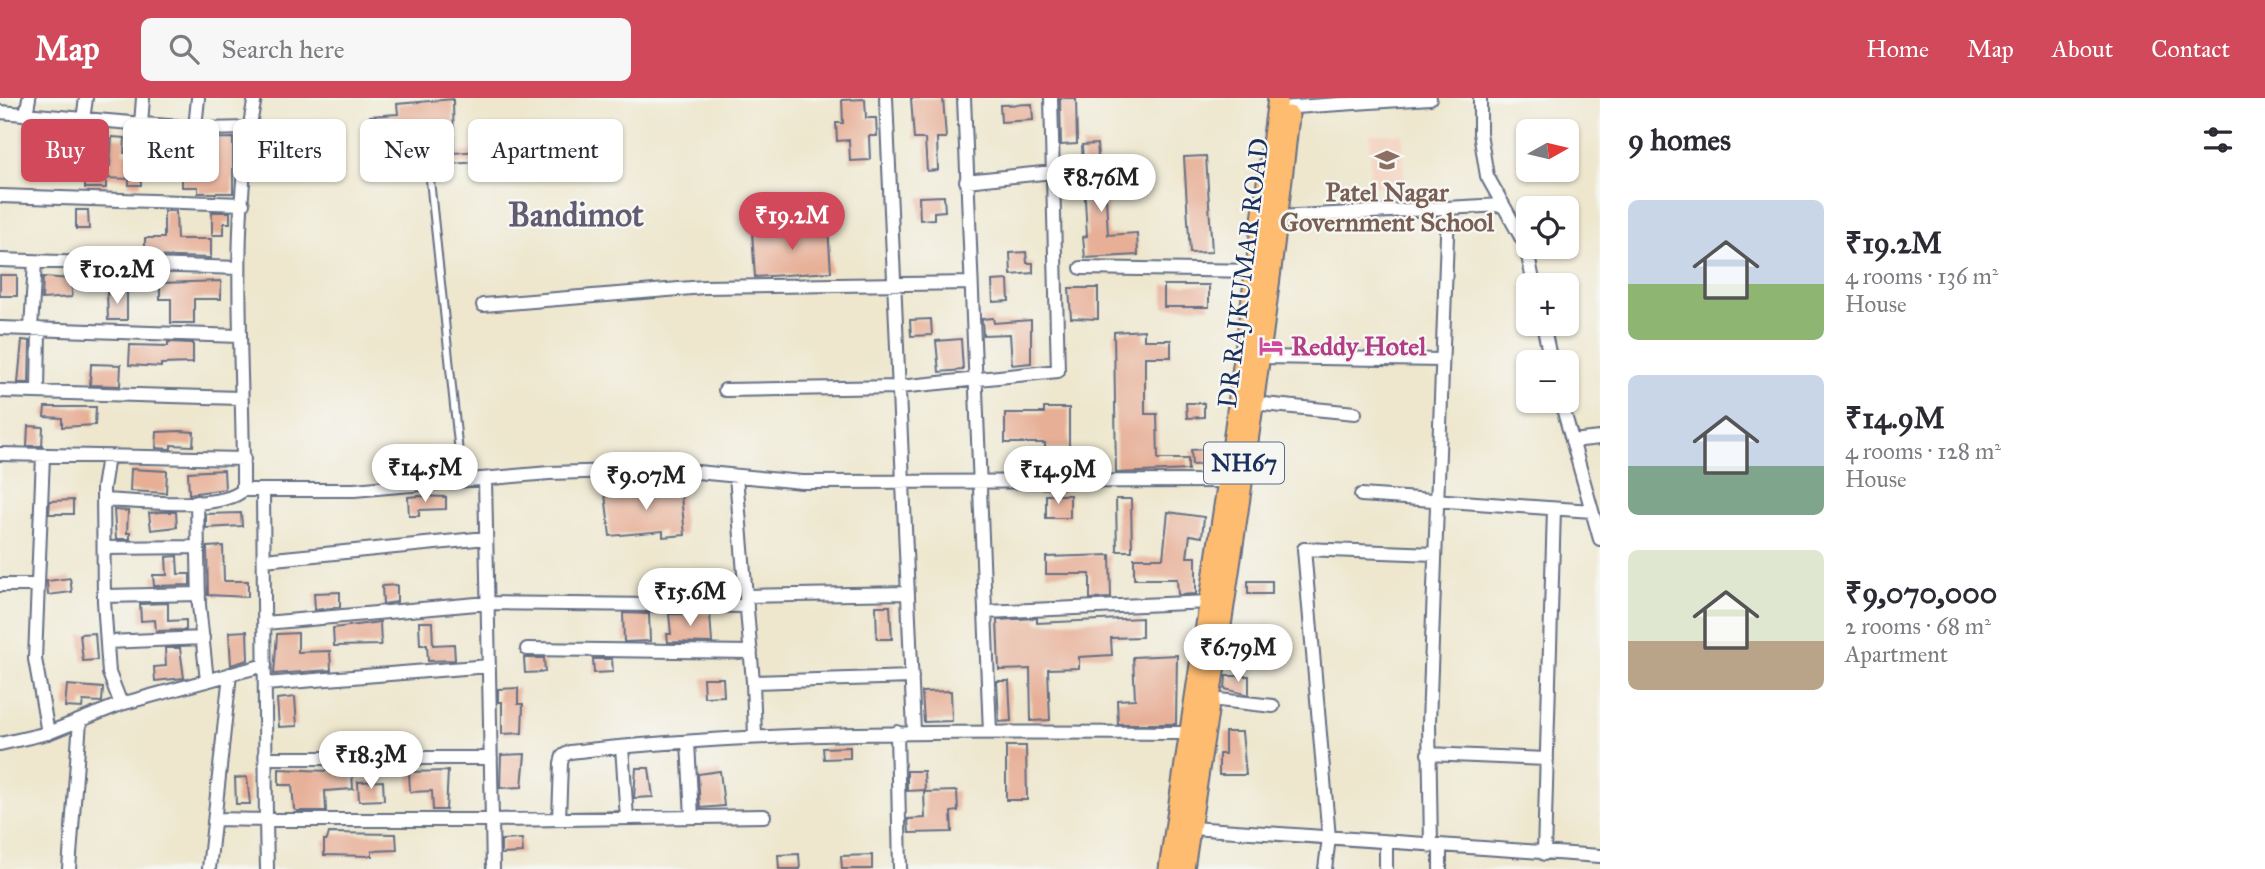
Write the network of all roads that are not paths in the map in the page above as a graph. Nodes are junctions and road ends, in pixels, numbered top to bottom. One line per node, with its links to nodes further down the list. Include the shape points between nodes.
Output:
1 (29, 98): 13 (street)
2 (86, 98): 15 (street)
3 (143, 98): 16 (street)
4 (198, 98): 17 (street)
5 (255, 98): 18 (street)
6 (886, 98): 35 (street)
7 (964, 98): 20 (street)
8 (1051, 98): 19 (street)
9 (1430, 98): 11 (street)
10 (1480, 98): 25 (street, via 1487,176)
11 (1284, 103): 27 (highway, DR RAJKUMAR ROAD / NH67); 32 (highway, DR RAJKUMAR ROAD / NH67)
12 (0, 112): 13 (street)
13 (26, 115): 14 (street)
14 (72, 119)
15 (83, 119)
16 (141, 119)
17 (196, 119)
18 (250, 119)
19 (1053, 172): 20 (street); 42 (street, via 1058,372)
20 (966, 181): 34 (street)
21 (244, 182): 24 (street)
22 (430, 182): 60 (lane)
23 (0, 196): 24 (street)
24 (243, 204): 30 (street)
25 (1502, 205): 26 (street); 33 (street, via 1525,246)
26 (1448, 209): 27 (street); 41 (street)
27 (1278, 217): 40 (highway, DR RAJKUMAR ROAD / NH67)
28 (0, 261): 29 (street)
29 (35, 262): 30 (street); 38 (street)
30 (239, 268): 39 (street)
31 (1081, 268): 32 (street)
32 (1256, 271): 62 (highway, DR RAJKUMAR ROAD / NH67)
33 (1531, 273)
34 (971, 283): 35 (street); 42 (street)
35 (894, 286): 36 (street, via 704,287); 43 (street)
36 (483, 305)
37 (0, 328): 38 (street)
38 (35, 329): 39 (street); 46 (street)
39 (240, 336): 47 (street)
40 (1259, 357): 41 (street); 48 (highway, DR RAJKUMAR ROAD / NH67)
41 (1442, 360): 68 (street)
42 (976, 382): 43 (street); 59 (street)
43 (899, 387): 44 (street); 61 (street)
44 (725, 390)
45 (0, 391): 46 (street)
46 (38, 392): 47 (street)
47 (240, 398): 56 (street)
48 (1253, 402): 49 (street); 62 (highway, DR RAJKUMAR ROAD / NH67)
49 (1355, 413)
50 (1564, 413): 52 (street)
51 (1600, 438): 52 (street)
52 (1572, 441): 70 (street)
53 (0, 454): 54 (street)
54 (43, 456): 55 (street); 78 (street)
55 (108, 457): 56 (street); 66 (street)
56 (244, 459): 63 (street)
57 (736, 476): 58 (street, via 617,471); 61 (street, via 777,481); 82 (street)
58 (485, 479): 60 (street); 71 (street)
59 (979, 480): 61 (street); 62 (street); 85 (street)
60 (462, 481): 64 (street)
61 (903, 481): 79 (street)
62 (1235, 481): 83 (highway, DR RAJKUMAR ROAD / NH67); 98 (highway, DR RAJKUMAR ROAD / NH67)
63 (243, 490): 64 (street); 67 (street, via 236,497)
64 (263, 492): 76 (street)
65 (1361, 495): 68 (street)
66 (103, 500): 67 (street); 74 (street)
67 (197, 502): 73 (street)
68 (1437, 502): 69 (street); 75 (street)
69 (1554, 509): 70 (street); 114 (street)
70 (1592, 511): 72 (street)
71 (486, 538): 76 (street); 84 (street)
72 (1600, 539)
73 (198, 547): 74 (street); 80 (street)
74 (104, 548): 81 (street)
75 (1435, 554): 111 (street); 123 (street, via 1304,549)
76 (264, 560): 86 (street)
77 (0, 585): 78 (street)
78 (38, 585): 105 (street, via 35,659)
79 (908, 593): 82 (street); 94 (street)
80 (199, 594): 81 (street); 87 (street)
81 (104, 596): 88 (street)
82 (746, 601): 84 (street); 90 (street)
83 (1209, 602): 85 (street); 106 (highway, DR RAJKUMAR ROAD / NH67)
84 (488, 603): 86 (street); 92 (street)
85 (985, 612): 104 (street)
86 (265, 623): 91 (street)
87 (202, 638): 88 (street); 95 (street)
88 (107, 642): 99 (street, via 109,673)
89 (527, 649): 90 (street)
90 (751, 652): 96 (street)
91 (265, 665): 93 (street); 97 (street)
92 (489, 666): 97 (street); 113 (street)
93 (230, 674): 95 (street); 118 (street)
94 (912, 677): 96 (street); 103 (street)
95 (207, 681): 99 (street)
96 (753, 682): 107 (street)
97 (265, 684): 112 (street)
98 (1210, 699): 100 (street); 122 (highway, DR RAJKUMAR ROAD / NH67)
99 (121, 704): 101 (street)
100 (1273, 706)
101 (80, 721): 105 (street); 128 (street)
102 (897, 732): 103 (street); 107 (street); 132 (street)
103 (914, 732): 104 (street)
104 (990, 732): 106 (street)
105 (48, 733): 109 (street)
106 (1189, 733): 122 (highway, DR RAJKUMAR ROAD / NH67)
107 (755, 737): 108 (street)
108 (688, 742): 110 (street); 116 (street)
109 (0, 744)
110 (622, 747): 117 (street); 119 (street, via 563,756)
111 (1428, 754): 114 (street); 125 (street)
112 (266, 758): 113 (street); 120 (street)
113 (491, 758): 121 (street)
114 (1547, 759): 126 (street)
115 (764, 816): 116 (street)
116 (692, 817): 117 (street)
117 (627, 818): 119 (street)
118 (215, 819): 120 (street); 129 (street)
119 (558, 819): 121 (street)
120 (266, 820): 121 (street); 130 (street)
121 (492, 820): 131 (street)
122 (1183, 827): 123 (street); 133 (highway, NH67); 134 (highway, NH67)
123 (1329, 838): 124 (street); 135 (street)
124 (1386, 843): 125 (street); 136 (street)
125 (1436, 846): 126 (street); 137 (street)
126 (1544, 854): 127 (street)
127 (1600, 856)
128 (69, 869)
129 (209, 869)
130 (267, 869)
131 (493, 869)
132 (900, 869)
133 (1169, 869)
134 (1184, 869)
135 (1325, 869)
136 (1386, 869)
137 (1440, 869)

